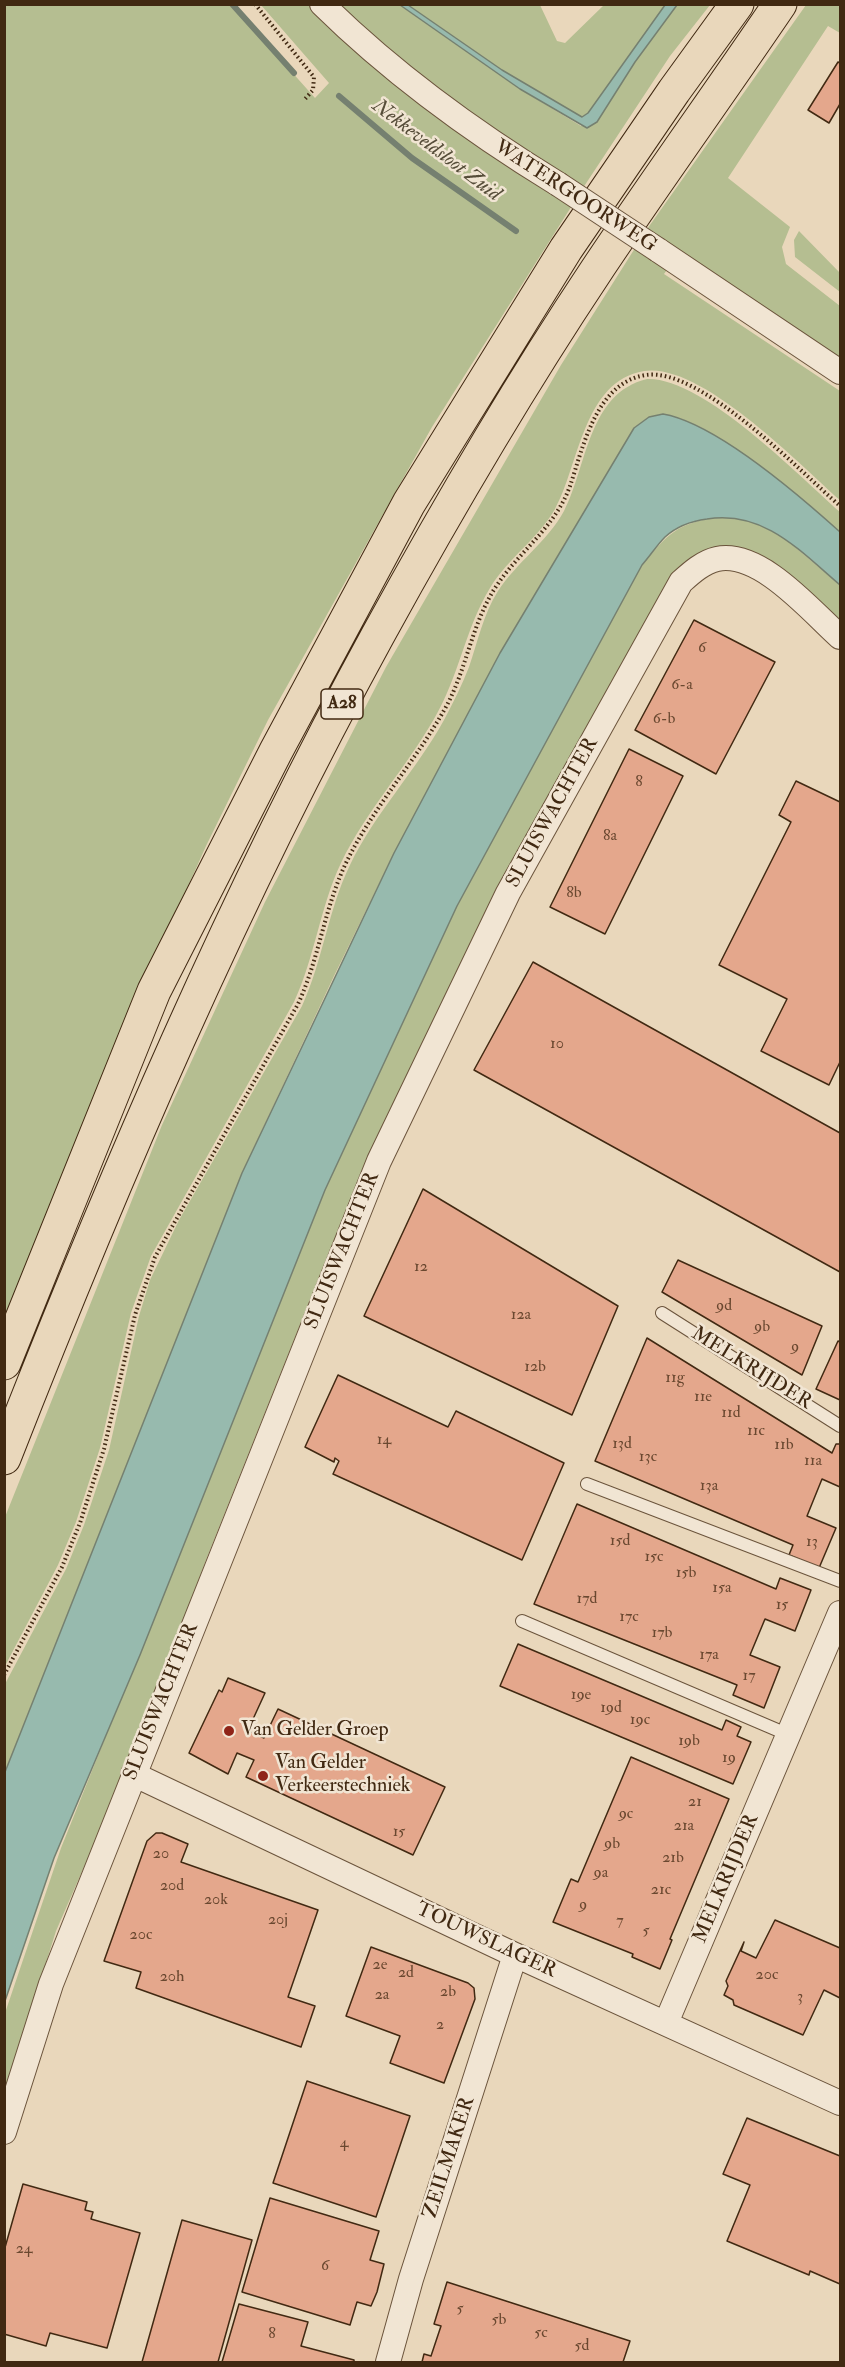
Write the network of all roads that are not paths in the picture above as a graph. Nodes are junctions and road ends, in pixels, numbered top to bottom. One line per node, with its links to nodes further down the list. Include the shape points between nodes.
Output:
1 (322, 4): 4 (street, WATERGOORWEG, bridge, via 424,94 484,139)
2 (737, 4): 7 (highway, A28, via 566,249 409,503 154,991)
3 (780, 4): 9 (highway, A28, via 593,275 378,636 254,873 195,999 81,1261)
4 (840, 372)
5 (840, 637): 15 (street, SLUISWACHTER, via 764,569 745,562 717,559 694,570 681,582 508,893 379,1161)
6 (662, 1313): 8 (lane, MELKRIJDER)
7 (4, 1363)
8 (840, 1426)
9 (4, 1458)
10 (587, 1484): 11 (lane)
11 (840, 1581)
12 (840, 1614): 14 (street, MELKRIJDER)
13 (522, 1621): 14 (lane)
14 (789, 1735): 17 (street, MELKRIJDER)
15 (133, 1774): 16 (street, TOUWSLAGER); 19 (street, SLUISWACHTER, via 51,1984)
16 (515, 1955): 17 (street, TOUWSLAGER); 20 (street, ZEILMAKER)
17 (666, 2023): 18 (street, TOUWSLAGER)
18 (840, 2103)
19 (4, 2132)
20 (388, 2362)

